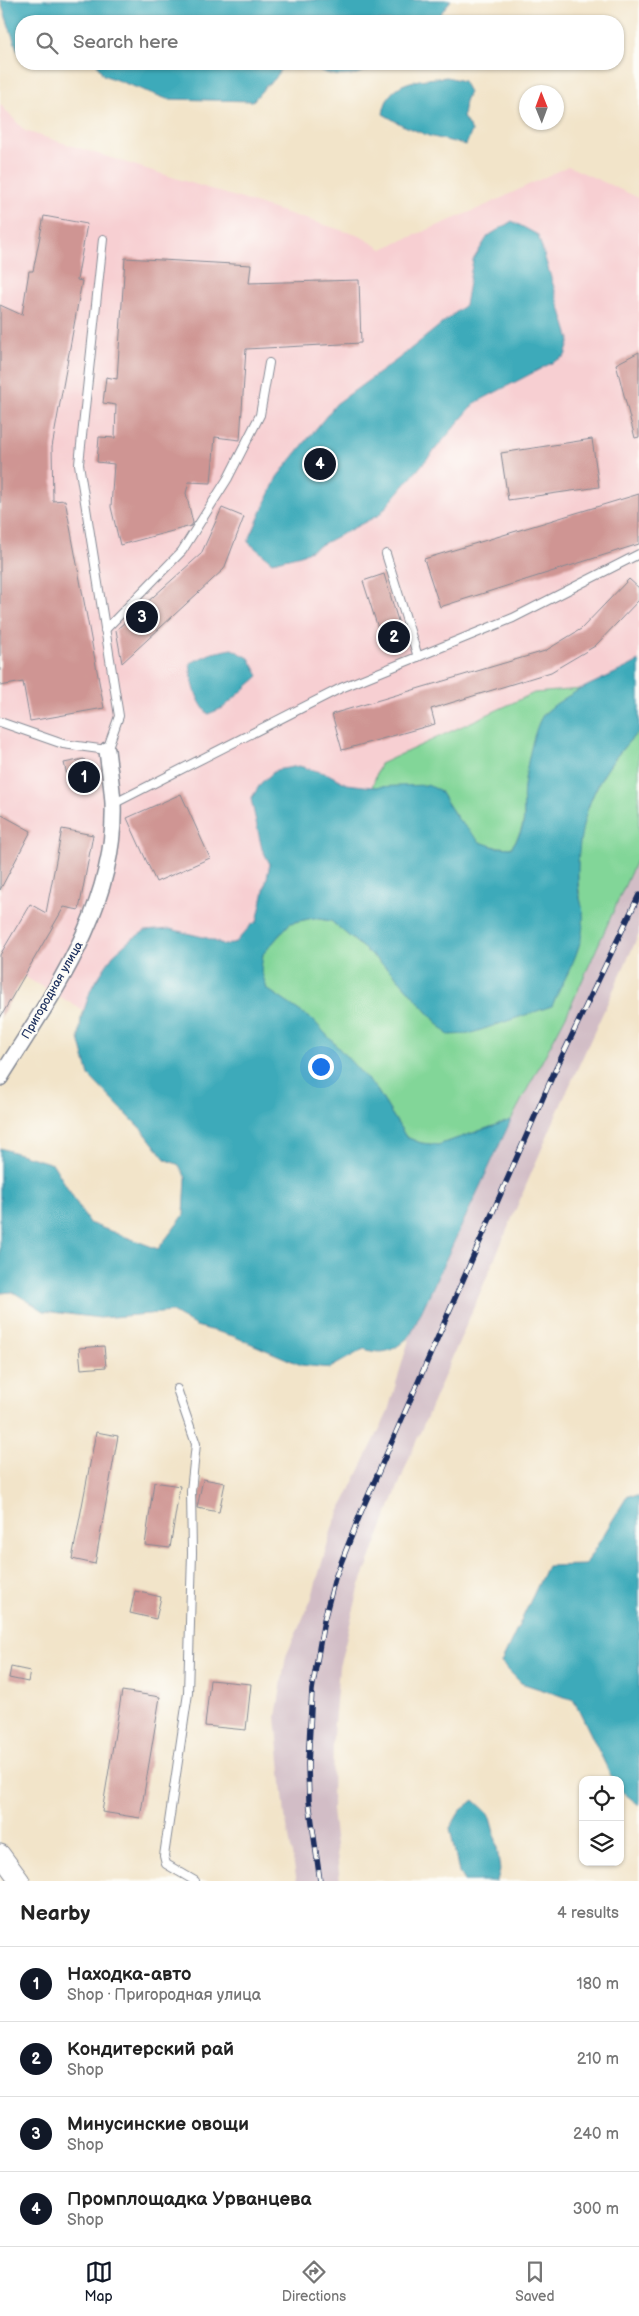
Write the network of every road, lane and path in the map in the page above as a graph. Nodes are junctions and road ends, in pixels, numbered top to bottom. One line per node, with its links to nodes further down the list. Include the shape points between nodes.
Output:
1 (103, 239): 5 (lane, via 79,464)
2 (269, 363): 5 (lane, via 260,415 228,478 182,551)
3 (386, 554): 6 (lane)
4 (639, 554): 6 (lane, via 513,618)
5 (105, 630): 8 (lane, via 119,716)
6 (418, 657): 9 (lane, via 341,688)
7 (0, 722): 8 (lane, via 62,744)
8 (107, 750): 9 (street, Пригородная улица)
9 (113, 804): 10 (street, Пригородная улица, via 101,891 79,945)
10 (0, 1078)
11 (177, 1389): 14 (lane, via 196,1444 191,1491 188,1693 164,1856 166,1864)
12 (0, 1854): 13 (street)
13 (20, 1881)
14 (195, 1881)

